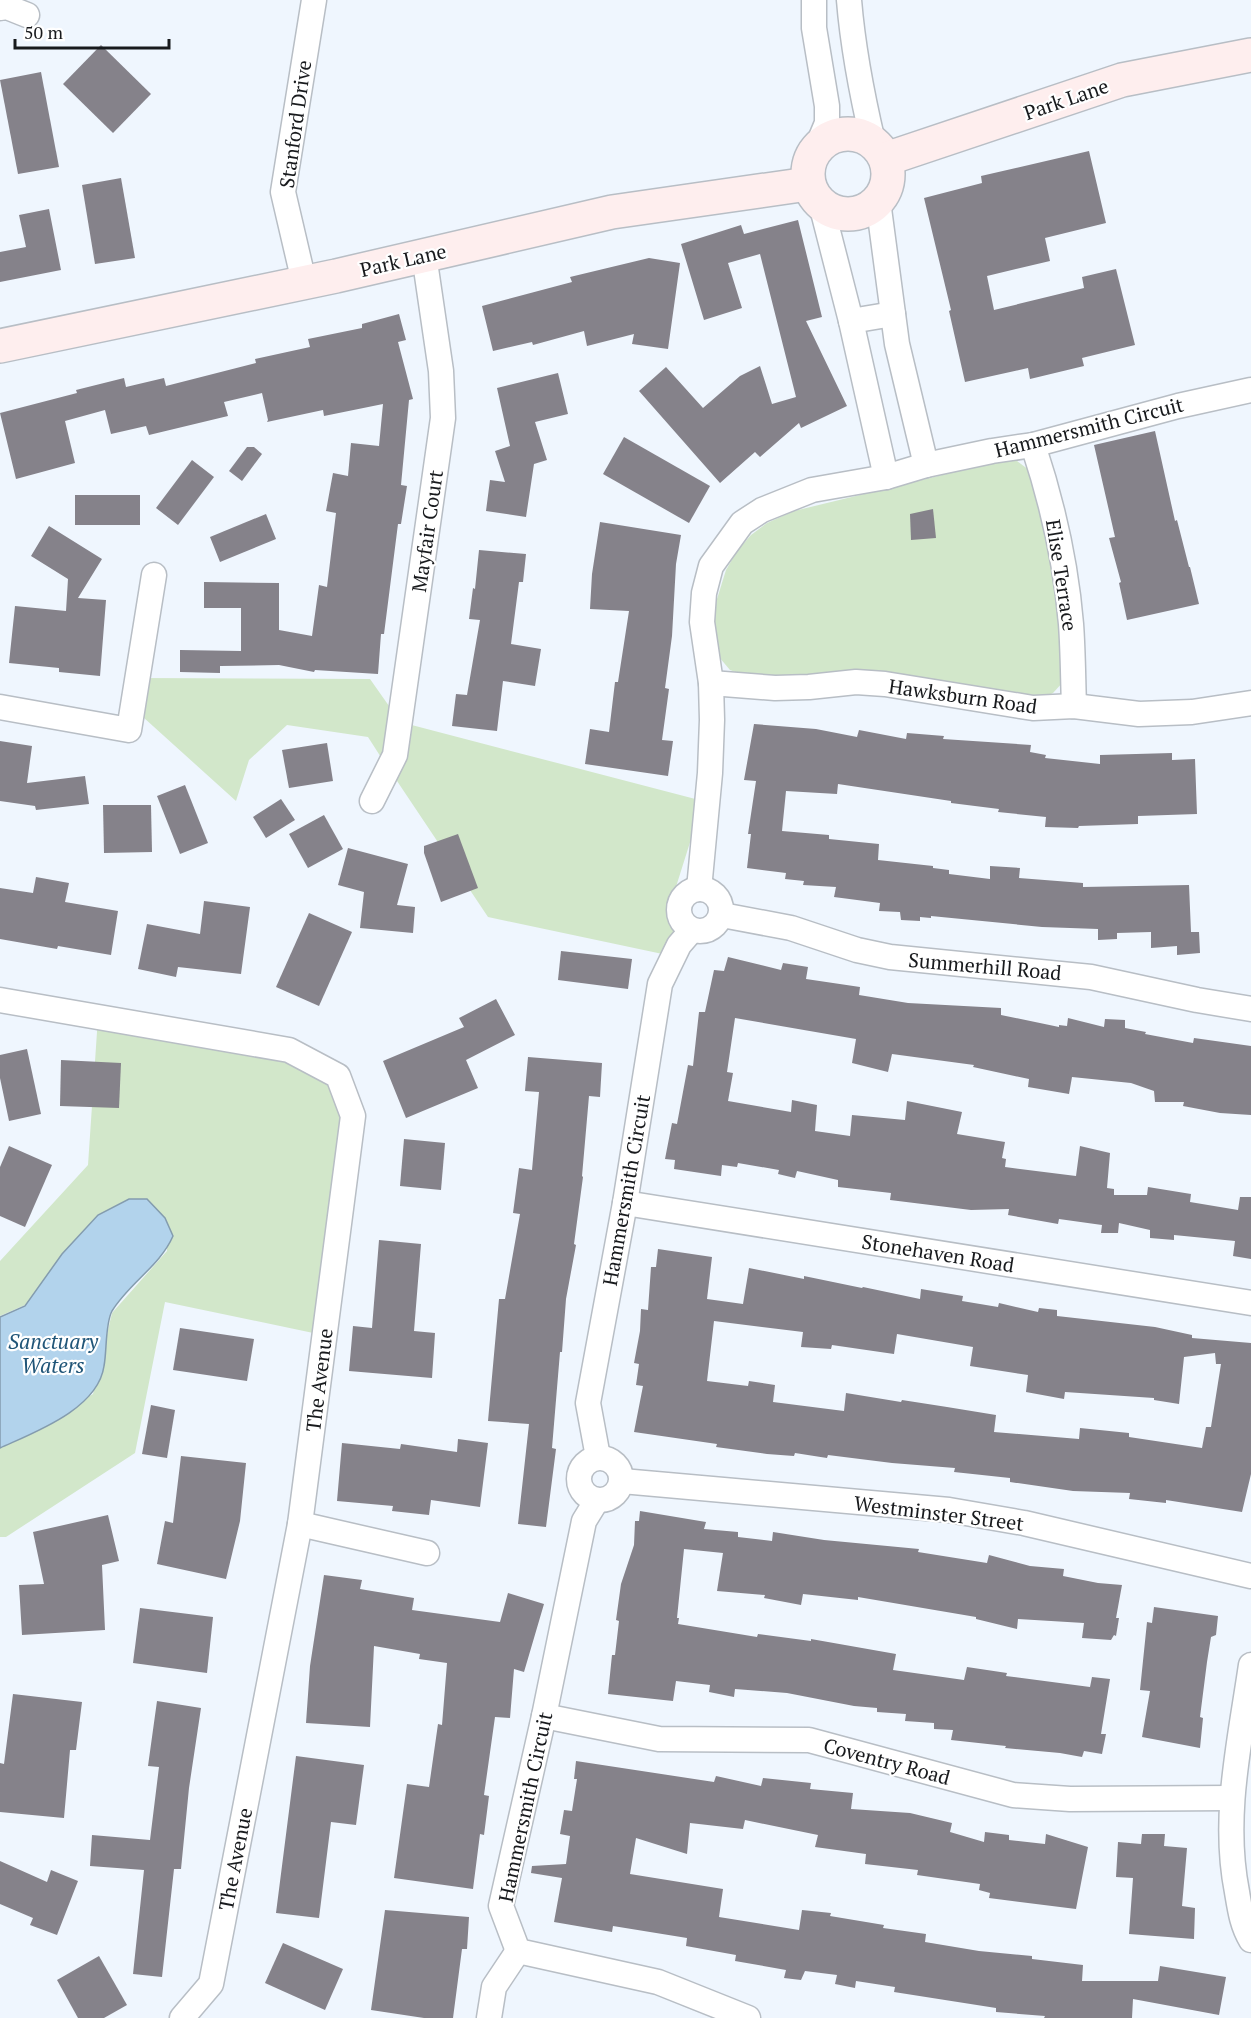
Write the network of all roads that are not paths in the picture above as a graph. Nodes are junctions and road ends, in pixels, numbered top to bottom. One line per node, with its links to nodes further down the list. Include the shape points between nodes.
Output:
1 (314, 0): 12 (street, Stanford Drive, via 283,192)
2 (814, 0): 7 (street, via 814,27 827,106 827,123)
3 (849, 0): 8 (street, via 861,94)
4 (0, 8): 5 (street)
5 (27, 15)
6 (1251, 55): 8 (street, Park Lane, via 1122,80)
7 (817, 147): 8 (street, via 840,133 855,133); 9 (street, via 807,170)
8 (880, 150): 10 (street, via 889,173)
9 (814, 194): 10 (street, via 837,214 852,215); 11 (street, Park Lane, via 612,212); 14 (street)
10 (878, 201): 13 (street)
11 (424, 255): 12 (street, Park Lane); 25 (street, Mayfair Court, via 441,371 442,418 395,755)
12 (304, 282): 15 (street, Park Lane)
13 (893, 314): 14 (street); 18 (street)
14 (851, 321): 19 (street)
15 (0, 346)
16 (1251, 390): 17 (street, Hammersmith Circuit)
17 (1033, 445): 18 (street, Hammersmith Circuit); 23 (street, Elise Terrace, via 1058,539 1071,623)
18 (926, 465): 19 (street, Hammersmith Circuit)
19 (886, 477): 21 (street, Hammersmith Circuit, via 812,490 762,510 742,523 711,566 704,592 702,622)
20 (154, 575): 24 (street, via 129,730)
21 (711, 683): 23 (street, Hawksburn Road, via 775,688 856,682 1033,708); 26 (street, Hammersmith Circuit, via 710,773)
22 (1251, 703): 23 (street, Hawksburn Road, via 1192,712 1139,714)
23 (1074, 706)
24 (0, 707)
25 (372, 801)
26 (699, 889): 27 (street, via 719,899); 28 (street, via 689,892 679,908 683,924)
27 (722, 915): 28 (street, via 718,923 702,933); 30 (street, Summerhill Road, via 791,928 890,957 1091,977)
28 (692, 930): 31 (street, Hammersmith Circuit, via 679,945 660,984)
29 (0, 1000): 36 (street, The Avenue, via 288,1050 338,1076 353,1116)
30 (1251, 1009)
31 (625, 1203): 32 (street, Stonehaven Road); 33 (street, Hammersmith Circuit, via 588,1403)
32 (1251, 1304)
33 (598, 1457): 34 (street, via 616,1463); 35 (street, via 587,1461 579,1472 580,1485 588,1497)
34 (622, 1481): 35 (street, Hammersmith Circuit, via 615,1495); 38 (street, Westminster Street, via 949,1510 1024,1523)
35 (597, 1500): 40 (street, Hammersmith Circuit, via 584,1521)
36 (300, 1524): 37 (street); 44 (street, The Avenue, via 211,1984)
37 (427, 1553)
38 (1251, 1576)
39 (1251, 1665): 41 (street)
40 (544, 1716): 41 (street, Coventry Road, via 659,1739 809,1740 1013,1795 1070,1799); 43 (street, Hammersmith Circuit, via 501,1906)
41 (1231, 1798): 42 (street, via 1231,1864 1243,1926)
42 (1251, 1940)
43 (518, 1951): 45 (street, via 494,1987); 46 (street, via 658,1982)
44 (182, 2018)
45 (489, 2018)
46 (748, 2018)

